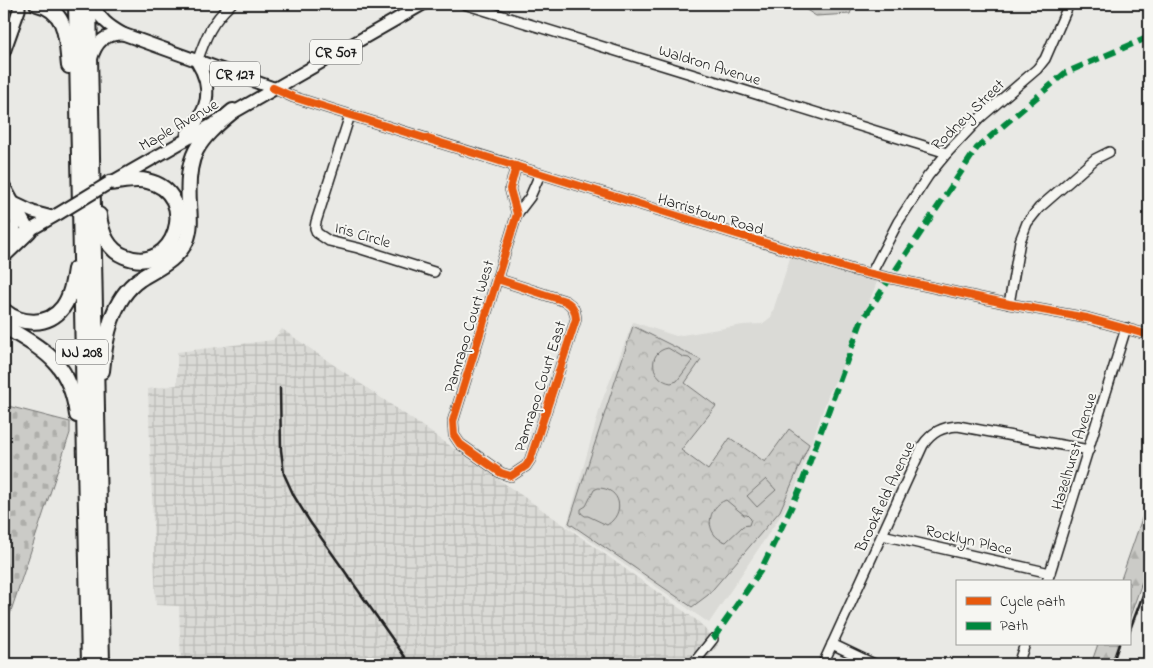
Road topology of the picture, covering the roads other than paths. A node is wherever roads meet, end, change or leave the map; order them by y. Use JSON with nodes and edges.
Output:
{"nodes":[{"id":1,"x":19,"y":4,"type":"edge"},
{"id":2,"x":37,"y":4,"type":"edge"},
{"id":3,"x":76,"y":4,"type":"edge"},
{"id":4,"x":89,"y":4,"type":"edge"},
{"id":5,"x":94,"y":4,"type":"edge"},
{"id":6,"x":231,"y":4,"type":"edge"},
{"id":7,"x":423,"y":4,"type":"edge"},
{"id":8,"x":464,"y":4,"type":"edge"},
{"id":9,"x":1068,"y":4,"type":"edge"},
{"id":10,"x":123,"y":34,"type":"junction"},
{"id":11,"x":4,"y":52,"type":"edge"},
{"id":12,"x":197,"y":62,"type":"junction"},
{"id":13,"x":90,"y":68,"type":"junction"},
{"id":14,"x":273,"y":88,"type":"junction"},
{"id":15,"x":77,"y":100,"type":"junction"},
{"id":16,"x":234,"y":111,"type":"junction"},
{"id":17,"x":350,"y":115,"type":"junction"},
{"id":18,"x":181,"y":141,"type":"junction"},
{"id":19,"x":947,"y":152,"type":"junction"},
{"id":20,"x":1109,"y":152,"type":"dead end"},
{"id":21,"x":92,"y":156,"type":"junction"},
{"id":22,"x":516,"y":166,"type":"junction"},
{"id":23,"x":540,"y":174,"type":"junction"},
{"id":24,"x":79,"y":181,"type":"junction"},
{"id":25,"x":109,"y":184,"type":"junction"},
{"id":26,"x":4,"y":186,"type":"edge"},
{"id":27,"x":14,"y":203,"type":"junction"},
{"id":28,"x":517,"y":214,"type":"junction"},
{"id":29,"x":55,"y":215,"type":"junction"},
{"id":30,"x":29,"y":230,"type":"junction"},
{"id":31,"x":8,"y":243,"type":"edge"},
{"id":32,"x":4,"y":256,"type":"edge"},
{"id":33,"x":434,"y":272,"type":"dead end"},
{"id":34,"x":871,"y":274,"type":"junction"},
{"id":35,"x":497,"y":279,"type":"junction"},
{"id":36,"x":1010,"y":304,"type":"junction"},
{"id":37,"x":4,"y":310,"type":"edge"},
{"id":38,"x":4,"y":326,"type":"edge"},
{"id":39,"x":1126,"y":328,"type":"junction"},
{"id":40,"x":1149,"y":335,"type":"edge"},
{"id":41,"x":1089,"y":450,"type":"junction"},
{"id":42,"x":98,"y":457,"type":"junction"},
{"id":43,"x":501,"y":473,"type":"joint"},
{"id":44,"x":86,"y":524,"type":"junction"},
{"id":45,"x":882,"y":535,"type":"junction"},
{"id":46,"x":1049,"y":577,"type":"edge"},
{"id":47,"x":713,"y":639,"type":"dead end"},
{"id":48,"x":832,"y":644,"type":"junction"},
{"id":49,"x":1025,"y":646,"type":"edge"},
{"id":50,"x":89,"y":664,"type":"edge"},
{"id":51,"x":102,"y":664,"type":"edge"},
{"id":52,"x":693,"y":664,"type":"edge"},
{"id":53,"x":823,"y":664,"type":"edge"},
{"id":54,"x":874,"y":664,"type":"edge"},
{"id":55,"x":1018,"y":664,"type":"edge"}],
"edges":[{"from":1,"to":11,"type":"main road"},
{"from":2,"to":15,"type":"highway"},
{"from":3,"to":15,"type":"highway","number":"NJ 208"},
{"from":4,"to":13,"type":"highway","number":"NJ 208"},
{"from":5,"to":10,"type":"main road","name":"Harristown Road"},
{"from":6,"to":12,"type":"street"},
{"from":7,"to":14,"type":"main road","name":"Maple Avenue","number":"CR 507"},
{"from":8,"to":19,"type":"street","name":"Waldron Avenue"},
{"from":9,"to":19,"type":"street","name":"Rodney Street"},
{"from":10,"to":12,"type":"main road","name":"Harristown Road","number":"CR 127"},
{"from":10,"to":13,"type":"main road"},
{"from":12,"to":14,"type":"main road","name":"Harristown Road","number":"CR 127"},
{"from":12,"to":18,"type":"main road"},
{"from":13,"to":21,"type":"highway","number":"NJ 208"},
{"from":14,"to":16,"type":"main road","name":"Maple Avenue","number":"CR 507"},
{"from":14,"to":17,"type":"street","name":"Harristown Road","number":"CR 127"},
{"from":15,"to":24,"type":"highway","number":"NJ 208"},
{"from":16,"to":18,"type":"main road","name":"Maple Avenue","number":"CR 507"},
{"from":16,"to":42,"type":"highway"},
{"from":17,"to":22,"type":"street","name":"Harristown Road","number":"CR 127"},
{"from":17,"to":33,"type":"street","name":"Iris Circle"},
{"from":18,"to":25,"type":"main road","name":"Maple Avenue","number":"CR 507"},
{"from":19,"to":34,"type":"street","name":"Rodney Street"},
{"from":20,"to":36,"type":"street"},
{"from":21,"to":25,"type":"highway"},
{"from":21,"to":42,"type":"highway","number":"NJ 208"},
{"from":22,"to":23,"type":"street","name":"Harristown Road","number":"CR 127"},
{"from":22,"to":28,"type":"street"},
{"from":23,"to":28,"type":"street"},
{"from":23,"to":34,"type":"street","name":"Harristown Road","number":"CR 127"},
{"from":24,"to":37,"type":"highway"},
{"from":24,"to":44,"type":"highway","number":"NJ 208"},
{"from":25,"to":29,"type":"main road","name":"Maple Avenue","number":"CR 507","bridge":true},
{"from":26,"to":27,"type":"main road"},
{"from":27,"to":29,"type":"main road"},
{"from":27,"to":30,"type":"main road"},
{"from":27,"to":31,"type":"main road"},
{"from":28,"to":35,"type":"street","name":"Pamrapo Court West"},
{"from":29,"to":30,"type":"main road","name":"Maple Avenue","number":"CR 507"},
{"from":30,"to":31,"type":"main road","name":"Maple Avenue","number":"CR 507"},
{"from":30,"to":32,"type":"highway"},
{"from":34,"to":36,"type":"street","name":"Harristown Road","number":"CR 127"},
{"from":35,"to":43,"type":"street","name":"Pamrapo Court West"},
{"from":35,"to":43,"type":"street","name":"Pamrapo Court East"},
{"from":36,"to":39,"type":"street","name":"Harristown Road","number":"CR 127"},
{"from":38,"to":44,"type":"highway"},
{"from":39,"to":40,"type":"street","name":"Harristown Road","number":"CR 127"},
{"from":39,"to":41,"type":"street","name":"Hazelhurst Avenue"},
{"from":41,"to":45,"type":"street","name":"Brookfield Avenue"},
{"from":41,"to":46,"type":"street","name":"Hazelhurst Avenue"},
{"from":42,"to":51,"type":"highway","number":"NJ 208"},
{"from":44,"to":50,"type":"highway","number":"NJ 208"},
{"from":45,"to":46,"type":"street","name":"Rocklyn Place"},
{"from":45,"to":48,"type":"street","name":"Brookfield Avenue"},
{"from":47,"to":52,"type":"street"},
{"from":48,"to":53,"type":"street","name":"Brookfield Avenue"},
{"from":48,"to":54,"type":"street"},
{"from":49,"to":55,"type":"street"}]}
